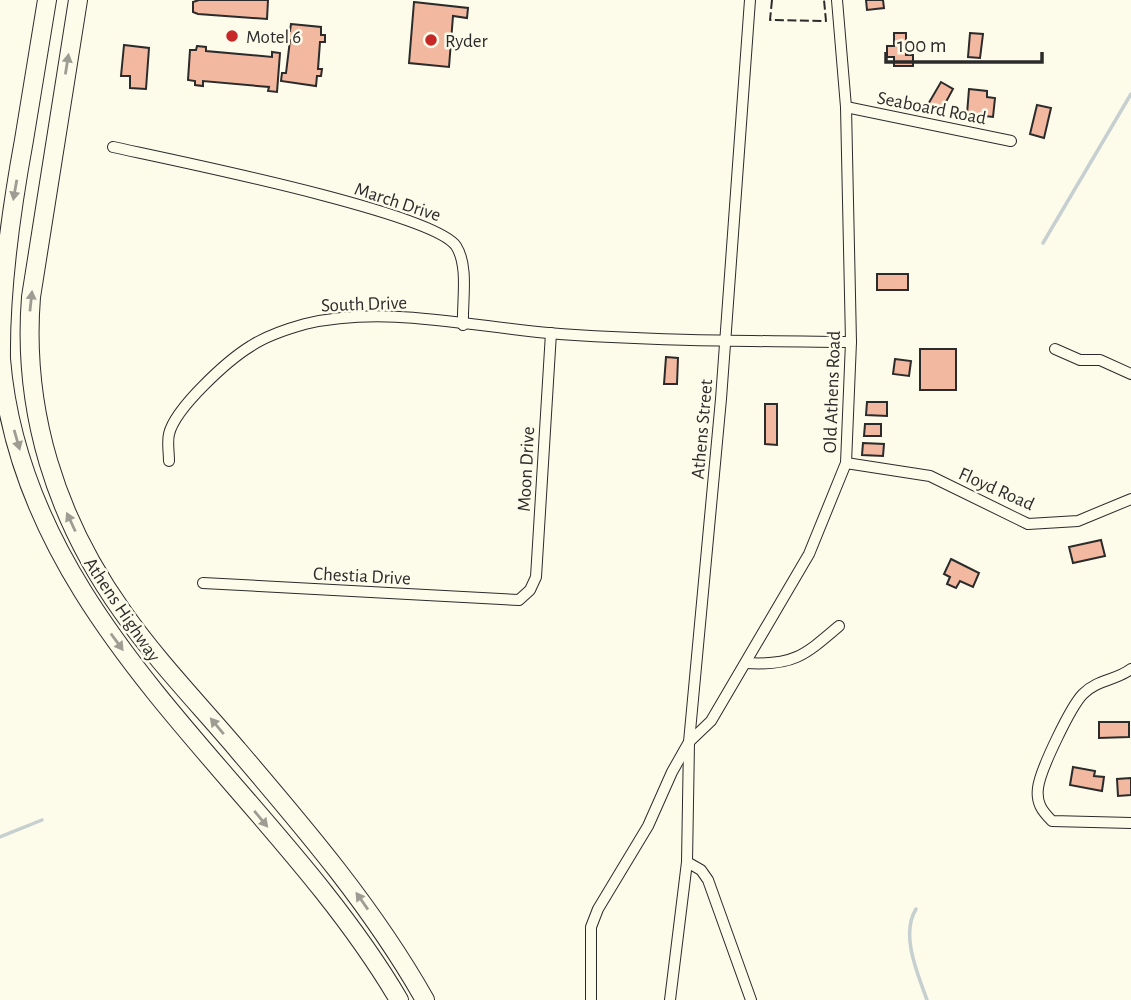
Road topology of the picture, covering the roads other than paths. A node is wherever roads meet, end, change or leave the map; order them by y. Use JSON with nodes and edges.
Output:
{"nodes":[{"id":1,"x":47,"y":0,"type":"edge"},
{"id":2,"x":78,"y":0,"type":"edge"},
{"id":3,"x":750,"y":0,"type":"edge"},
{"id":4,"x":837,"y":0,"type":"edge"},
{"id":5,"x":846,"y":107,"type":"junction"},
{"id":6,"x":1012,"y":141,"type":"dead end"},
{"id":7,"x":113,"y":147,"type":"dead end"},
{"id":8,"x":463,"y":325,"type":"junction"},
{"id":9,"x":551,"y":333,"type":"junction"},
{"id":10,"x":725,"y":341,"type":"junction"},
{"id":11,"x":851,"y":342,"type":"junction"},
{"id":12,"x":1055,"y":349,"type":"dead end"},
{"id":13,"x":1131,"y":374,"type":"edge"},
{"id":14,"x":169,"y":461,"type":"dead end"},
{"id":15,"x":846,"y":463,"type":"junction"},
{"id":16,"x":1131,"y":499,"type":"edge"},
{"id":17,"x":204,"y":583,"type":"dead end"},
{"id":18,"x":519,"y":600,"type":"joint"},
{"id":19,"x":839,"y":626,"type":"dead end"},
{"id":20,"x":746,"y":663,"type":"junction"},
{"id":21,"x":1131,"y":669,"type":"edge"},
{"id":22,"x":689,"y":742,"type":"junction"},
{"id":23,"x":1131,"y":823,"type":"edge"},
{"id":24,"x":687,"y":862,"type":"junction"},
{"id":25,"x":380,"y":927,"type":"junction"},
{"id":26,"x":399,"y":1000,"type":"edge"},
{"id":27,"x":425,"y":1000,"type":"edge"},
{"id":28,"x":437,"y":1000,"type":"edge"},
{"id":29,"x":591,"y":1000,"type":"edge"},
{"id":30,"x":670,"y":1000,"type":"edge"},
{"id":31,"x":751,"y":1000,"type":"edge"}],
"edges":[{"from":1,"to":26,"type":"highway","name":"Athens Highway","one_way":true},
{"from":25,"to":2,"type":"highway","name":"Athens Highway","one_way":true},
{"from":3,"to":10,"type":"street","name":"Athens Street"},
{"from":4,"to":5,"type":"street","name":"Old Athens Road"},
{"from":5,"to":6,"type":"street","name":"Seaboard Road"},
{"from":5,"to":11,"type":"street","name":"Old Athens Road"},
{"from":7,"to":8,"type":"street","name":"March Drive"},
{"from":8,"to":9,"type":"street"},
{"from":8,"to":14,"type":"street","name":"South Drive"},
{"from":9,"to":10,"type":"street"},
{"from":9,"to":18,"type":"street","name":"Moon Drive"},
{"from":10,"to":11,"type":"street"},
{"from":10,"to":22,"type":"street","name":"Athens Street"},
{"from":11,"to":15,"type":"street","name":"Old Athens Road"},
{"from":12,"to":13,"type":"street"},
{"from":15,"to":16,"type":"street","name":"Floyd Road"},
{"from":15,"to":20,"type":"street","name":"Old Athens Road"},
{"from":17,"to":18,"type":"street","name":"Chestia Drive"},
{"from":19,"to":20,"type":"street"},
{"from":20,"to":22,"type":"street","name":"Old Athens Road"},
{"from":21,"to":23,"type":"street"},
{"from":22,"to":24,"type":"street"},
{"from":22,"to":29,"type":"street","name":"Athens Street"},
{"from":24,"to":30,"type":"street"},
{"from":24,"to":31,"type":"street"},
{"from":25,"to":27,"type":"highway","name":"Athens Highway"},
{"from":25,"to":28,"type":"highway"}]}
